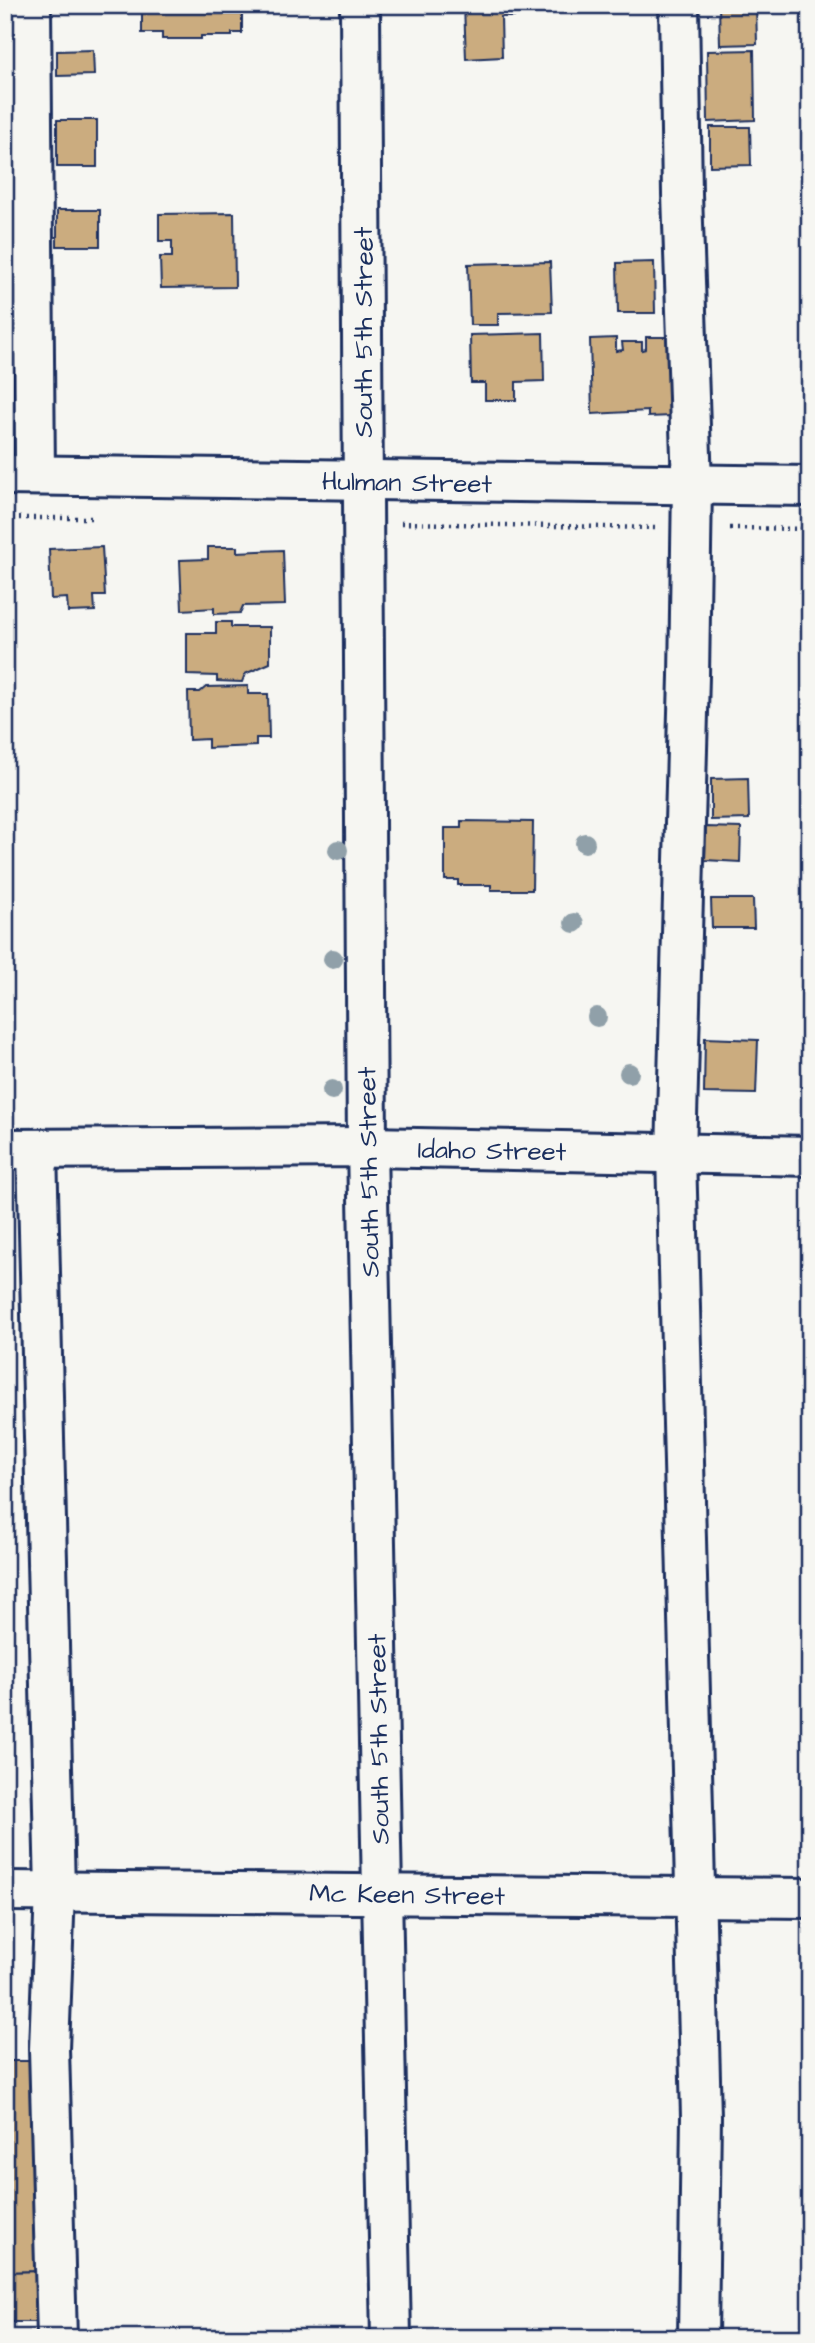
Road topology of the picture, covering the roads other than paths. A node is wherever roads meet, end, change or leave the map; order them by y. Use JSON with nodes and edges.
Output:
{"nodes":[{"id":1,"x":31,"y":5,"type":"edge"},
{"id":2,"x":360,"y":5,"type":"edge"},
{"id":3,"x":679,"y":5,"type":"edge"},
{"id":4,"x":20,"y":475,"type":"edge"},
{"id":5,"x":364,"y":481,"type":"junction"},
{"id":6,"x":692,"y":485,"type":"junction"},
{"id":7,"x":810,"y":486,"type":"edge"},
{"id":8,"x":367,"y":1147,"type":"junction"},
{"id":9,"x":21,"y":1149,"type":"edge"},
{"id":10,"x":676,"y":1154,"type":"junction"},
{"id":11,"x":810,"y":1156,"type":"edge"},
{"id":12,"x":5,"y":1891,"type":"edge"},
{"id":13,"x":55,"y":1891,"type":"junction"},
{"id":14,"x":380,"y":1894,"type":"junction"},
{"id":15,"x":694,"y":1897,"type":"junction"},
{"id":16,"x":810,"y":1898,"type":"edge"},
{"id":17,"x":57,"y":2338,"type":"edge"},
{"id":18,"x":391,"y":2338,"type":"edge"},
{"id":19,"x":698,"y":2338,"type":"edge"}],
"edges":[{"from":1,"to":4,"type":"street"},
{"from":2,"to":5,"type":"street","name":"South 5th Street"},
{"from":3,"to":6,"type":"street"},
{"from":4,"to":5,"type":"street","name":"Hulman Street"},
{"from":5,"to":6,"type":"street","name":"Hulman Street"},
{"from":5,"to":8,"type":"street","name":"South 5th Street"},
{"from":6,"to":7,"type":"street","name":"Hulman Street"},
{"from":6,"to":10,"type":"street"},
{"from":8,"to":9,"type":"street","name":"Idaho Street"},
{"from":8,"to":10,"type":"street","name":"Idaho Street"},
{"from":8,"to":14,"type":"street","name":"South 5th Street"},
{"from":9,"to":13,"type":"street"},
{"from":10,"to":11,"type":"street","name":"Idaho Street"},
{"from":10,"to":15,"type":"street"},
{"from":12,"to":13,"type":"street","name":"Mc Keen Street"},
{"from":13,"to":14,"type":"street","name":"Mc Keen Street"},
{"from":13,"to":17,"type":"street"},
{"from":14,"to":15,"type":"street","name":"Mc Keen Street"},
{"from":14,"to":18,"type":"street","name":"South 5th Street"},
{"from":15,"to":16,"type":"street","name":"Mc Keen Street"},
{"from":15,"to":19,"type":"street"}]}
